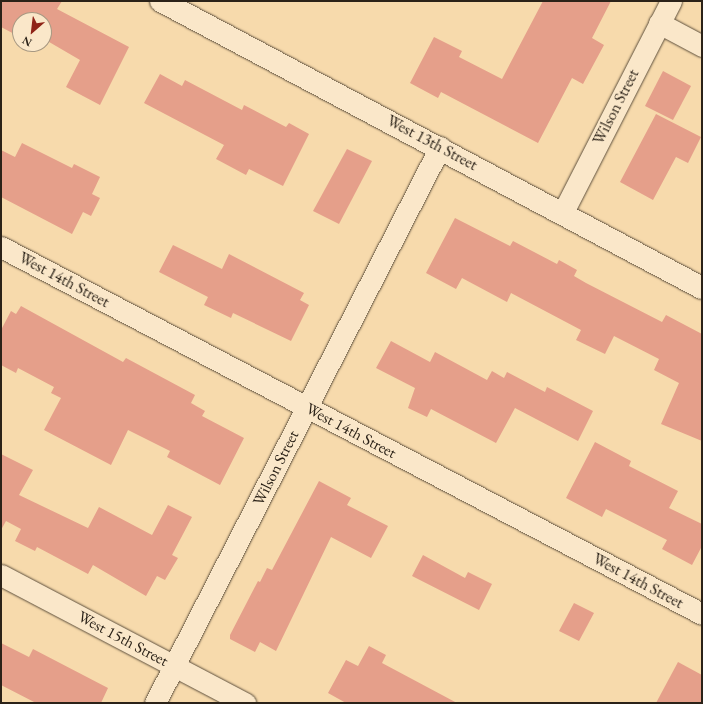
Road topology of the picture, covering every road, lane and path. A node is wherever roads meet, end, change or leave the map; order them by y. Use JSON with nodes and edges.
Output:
{"nodes":[{"id":1,"x":161,"y":1,"type":"edge"},
{"id":2,"x":671,"y":1,"type":"edge"},
{"id":3,"x":659,"y":23,"type":"junction"},
{"id":4,"x":702,"y":46,"type":"edge"},
{"id":5,"x":440,"y":147,"type":"junction"},
{"id":6,"x":562,"y":214,"type":"junction"},
{"id":7,"x":1,"y":247,"type":"edge"},
{"id":8,"x":702,"y":288,"type":"edge"},
{"id":9,"x":307,"y":408,"type":"junction"},
{"id":10,"x":1,"y":575,"type":"edge"},
{"id":11,"x":702,"y":614,"type":"edge"},
{"id":12,"x":174,"y":666,"type":"junction"},
{"id":13,"x":155,"y":703,"type":"edge"},
{"id":14,"x":245,"y":703,"type":"edge"}],
"edges":[{"from":1,"to":5,"type":"street","name":"West 13th Street"},
{"from":2,"to":3,"type":"street","name":"Wilson Street"},
{"from":3,"to":4,"type":"street"},
{"from":3,"to":6,"type":"street","name":"Wilson Street"},
{"from":5,"to":6,"type":"street","name":"West 13th Street"},
{"from":5,"to":9,"type":"street","name":"Wilson Street"},
{"from":6,"to":8,"type":"street","name":"West 13th Street"},
{"from":7,"to":9,"type":"street","name":"West 14th Street"},
{"from":9,"to":11,"type":"street","name":"West 14th Street"},
{"from":9,"to":12,"type":"street","name":"Wilson Street"},
{"from":10,"to":12,"type":"street","name":"West 15th Street"},
{"from":12,"to":13,"type":"street","name":"Wilson Street"},
{"from":12,"to":14,"type":"street","name":"West 15th Street"}]}
